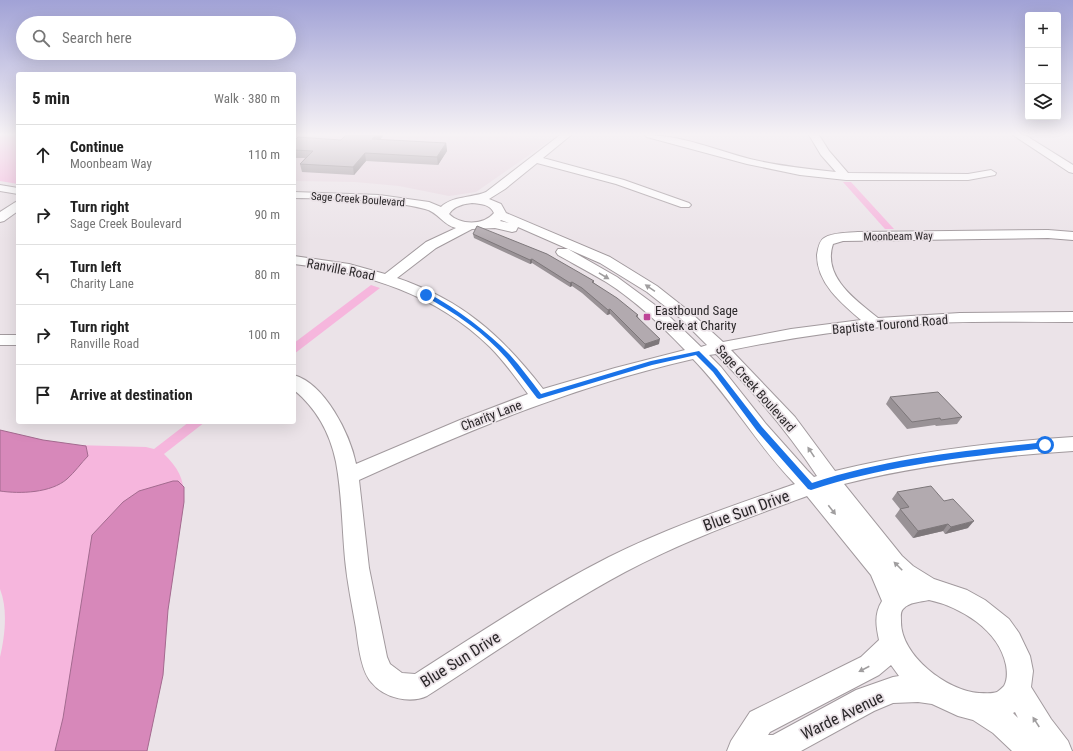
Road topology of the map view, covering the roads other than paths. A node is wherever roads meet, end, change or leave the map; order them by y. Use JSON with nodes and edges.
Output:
{"nodes":[{"id":1,"x":524,"y":170,"type":"edge"},
{"id":2,"x":533,"y":170,"type":"edge"},
{"id":3,"x":577,"y":170,"type":"edge"},
{"id":4,"x":790,"y":170,"type":"edge"},
{"id":5,"x":840,"y":170,"type":"edge"},
{"id":6,"x":991,"y":174,"type":"dead end"},
{"id":7,"x":846,"y":177,"type":"junction"},
{"id":8,"x":0,"y":188,"type":"edge"},
{"id":9,"x":296,"y":188,"type":"edge"},
{"id":10,"x":16,"y":191,"type":"edge"},
{"id":11,"x":296,"y":195,"type":"edge"},
{"id":12,"x":0,"y":199,"type":"edge"},
{"id":13,"x":16,"y":200,"type":"edge"},
{"id":14,"x":476,"y":200,"type":"junction"},
{"id":15,"x":455,"y":203,"type":"junction"},
{"id":16,"x":685,"y":205,"type":"dead end"},
{"id":17,"x":16,"y":206,"type":"edge"},
{"id":18,"x":497,"y":210,"type":"junction"},
{"id":19,"x":0,"y":218,"type":"edge"},
{"id":20,"x":446,"y":218,"type":"junction"},
{"id":21,"x":485,"y":224,"type":"junction"},
{"id":22,"x":469,"y":226,"type":"junction"},
{"id":23,"x":1073,"y":236,"type":"edge"},
{"id":24,"x":431,"y":245,"type":"junction"},
{"id":25,"x":296,"y":260,"type":"edge"},
{"id":26,"x":387,"y":279,"type":"junction"},
{"id":27,"x":1073,"y":317,"type":"edge"},
{"id":28,"x":875,"y":323,"type":"junction"},
{"id":29,"x":16,"y":330,"type":"edge"},
{"id":30,"x":8,"y":340,"type":"edge"},
{"id":31,"x":708,"y":350,"type":"junction"},
{"id":32,"x":296,"y":383,"type":"edge"},
{"id":33,"x":539,"y":397,"type":"junction"},
{"id":34,"x":1073,"y":444,"type":"edge"},
{"id":35,"x":348,"y":476,"type":"junction"},
{"id":36,"x":821,"y":483,"type":"junction"},
{"id":37,"x":929,"y":589,"type":"junction"},
{"id":38,"x":894,"y":602,"type":"junction"},
{"id":39,"x":893,"y":643,"type":"junction"},
{"id":40,"x":1018,"y":690,"type":"junction"},
{"id":41,"x":936,"y":691,"type":"junction"},
{"id":42,"x":978,"y":707,"type":"junction"},
{"id":43,"x":741,"y":751,"type":"edge"},
{"id":44,"x":750,"y":751,"type":"edge"},
{"id":45,"x":1032,"y":751,"type":"edge"},
{"id":46,"x":1058,"y":751,"type":"edge"}],
"edges":[{"from":1,"to":14,"type":"street"},
{"from":2,"to":18,"type":"street"},
{"from":3,"to":16,"type":"street"},
{"from":4,"to":7,"type":"street"},
{"from":5,"to":7,"type":"street"},
{"from":6,"to":7,"type":"street"},
{"from":8,"to":10,"type":"street"},
{"from":9,"to":15,"type":"street","name":"Sage Creek Boulevard"},
{"from":11,"to":20,"type":"street","name":"Sage Creek Boulevard"},
{"from":12,"to":13,"type":"street"},
{"from":14,"to":15,"type":"street","name":"Sage Creek Boulevard"},
{"from":14,"to":18,"type":"street","name":"Sage Creek Boulevard"},
{"from":15,"to":20,"type":"street","name":"Ranville Road"},
{"from":17,"to":19,"type":"street"},
{"from":18,"to":21,"type":"street"},
{"from":31,"to":18,"type":"street","name":"Sage Creek Boulevard","one_way":true},
{"from":20,"to":22,"type":"street","name":"Sage Creek Boulevard"},
{"from":20,"to":24,"type":"street","name":"Ranville Road"},
{"from":21,"to":22,"type":"street"},
{"from":21,"to":31,"type":"street","name":"Sage Creek Boulevard","one_way":true},
{"from":22,"to":24,"type":"street","name":"Ranville Road"},
{"from":23,"to":28,"type":"street","name":"Moonbeam Way"},
{"from":24,"to":26,"type":"street","name":"Ranville Road"},
{"from":25,"to":26,"type":"street","name":"Ranville Road"},
{"from":26,"to":33,"type":"street","name":"Ranville Road"},
{"from":27,"to":28,"type":"street","name":"Baptiste Tourond Road"},
{"from":28,"to":31,"type":"street","name":"Baptiste Tourond Road"},
{"from":29,"to":30,"type":"street"},
{"from":31,"to":33,"type":"street","name":"Charity Lane"},
{"from":31,"to":36,"type":"street","name":"Sage Creek Boulevard"},
{"from":36,"to":31,"type":"street","name":"Sage Creek Boulevard","one_way":true},
{"from":32,"to":35,"type":"street","name":"Blue Sun Drive"},
{"from":33,"to":35,"type":"street","name":"Charity Lane"},
{"from":34,"to":36,"type":"street"},
{"from":35,"to":36,"type":"street","name":"Blue Sun Drive"},
{"from":37,"to":36,"type":"street","name":"Sage Creek Boulevard","one_way":true},
{"from":36,"to":38,"type":"street","name":"Sage Creek Boulevard","one_way":true},
{"from":37,"to":38,"type":"street"},
{"from":37,"to":40,"type":"street"},
{"from":38,"to":39,"type":"street"},
{"from":39,"to":41,"type":"street"},
{"from":39,"to":43,"type":"street","one_way":true},
{"from":40,"to":42,"type":"street"},
{"from":46,"to":40,"type":"street","one_way":true},
{"from":41,"to":42,"type":"street"},
{"from":41,"to":44,"type":"street","name":"Warde Avenue"},
{"from":42,"to":45,"type":"street"}]}
